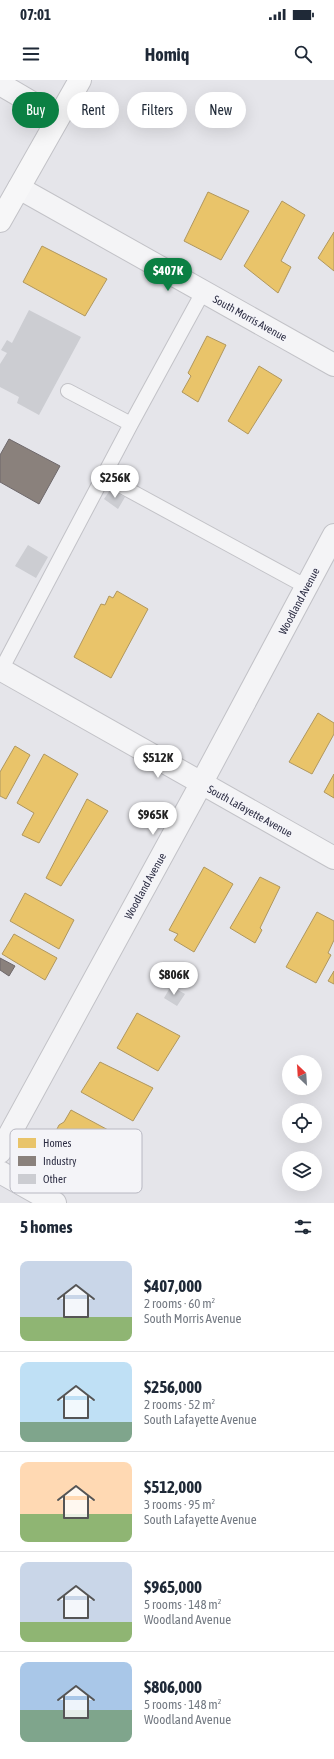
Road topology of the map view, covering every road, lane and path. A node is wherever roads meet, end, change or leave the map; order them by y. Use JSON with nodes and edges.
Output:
{"nodes":[{"id":1,"x":80,"y":80,"type":"edge"},
{"id":2,"x":0,"y":84,"type":"edge"},
{"id":3,"x":14,"y":92,"type":"edge"},
{"id":4,"x":59,"y":116,"type":"edge"},
{"id":5,"x":52,"y":128,"type":"edge"},
{"id":6,"x":19,"y":188,"type":"junction"},
{"id":7,"x":0,"y":221,"type":"edge"},
{"id":8,"x":203,"y":292,"type":"junction"},
{"id":9,"x":334,"y":365,"type":"edge"},
{"id":10,"x":68,"y":391,"type":"dead end"},
{"id":11,"x":131,"y":424,"type":"junction"},
{"id":12,"x":103,"y":476,"type":"junction"},
{"id":13,"x":334,"y":535,"type":"edge"},
{"id":14,"x":307,"y":586,"type":"junction"},
{"id":15,"x":0,"y":670,"type":"edge"},
{"id":16,"x":201,"y":784,"type":"junction"},
{"id":17,"x":334,"y":858,"type":"edge"},
{"id":18,"x":13,"y":1129,"type":"edge"},
{"id":19,"x":10,"y":1134,"type":"edge"},
{"id":20,"x":0,"y":1152,"type":"edge"},
{"id":21,"x":0,"y":1172,"type":"edge"},
{"id":22,"x":10,"y":1178,"type":"edge"},
{"id":23,"x":37,"y":1193,"type":"edge"},
{"id":24,"x":55,"y":1203,"type":"edge"}],
"edges":[{"from":1,"to":4,"type":"main road"},
{"from":2,"to":3,"type":"street"},
{"from":5,"to":6,"type":"main road"},
{"from":6,"to":7,"type":"main road"},
{"from":6,"to":8,"type":"street","name":"South Morris Avenue"},
{"from":8,"to":9,"type":"street","name":"South Morris Avenue"},
{"from":8,"to":11,"type":"lane"},
{"from":10,"to":11,"type":"lane"},
{"from":11,"to":12,"type":"lane"},
{"from":12,"to":14,"type":"lane"},
{"from":12,"to":15,"type":"lane"},
{"from":13,"to":14,"type":"street","name":"Woodland Avenue"},
{"from":14,"to":16,"type":"street","name":"Woodland Avenue"},
{"from":15,"to":16,"type":"street","name":"South Lafayette Avenue"},
{"from":16,"to":17,"type":"street","name":"South Lafayette Avenue"},
{"from":16,"to":18,"type":"street","name":"Woodland Avenue"},
{"from":19,"to":20,"type":"street","name":"Woodland Avenue"},
{"from":21,"to":22,"type":"street"},
{"from":23,"to":24,"type":"street"}]}
